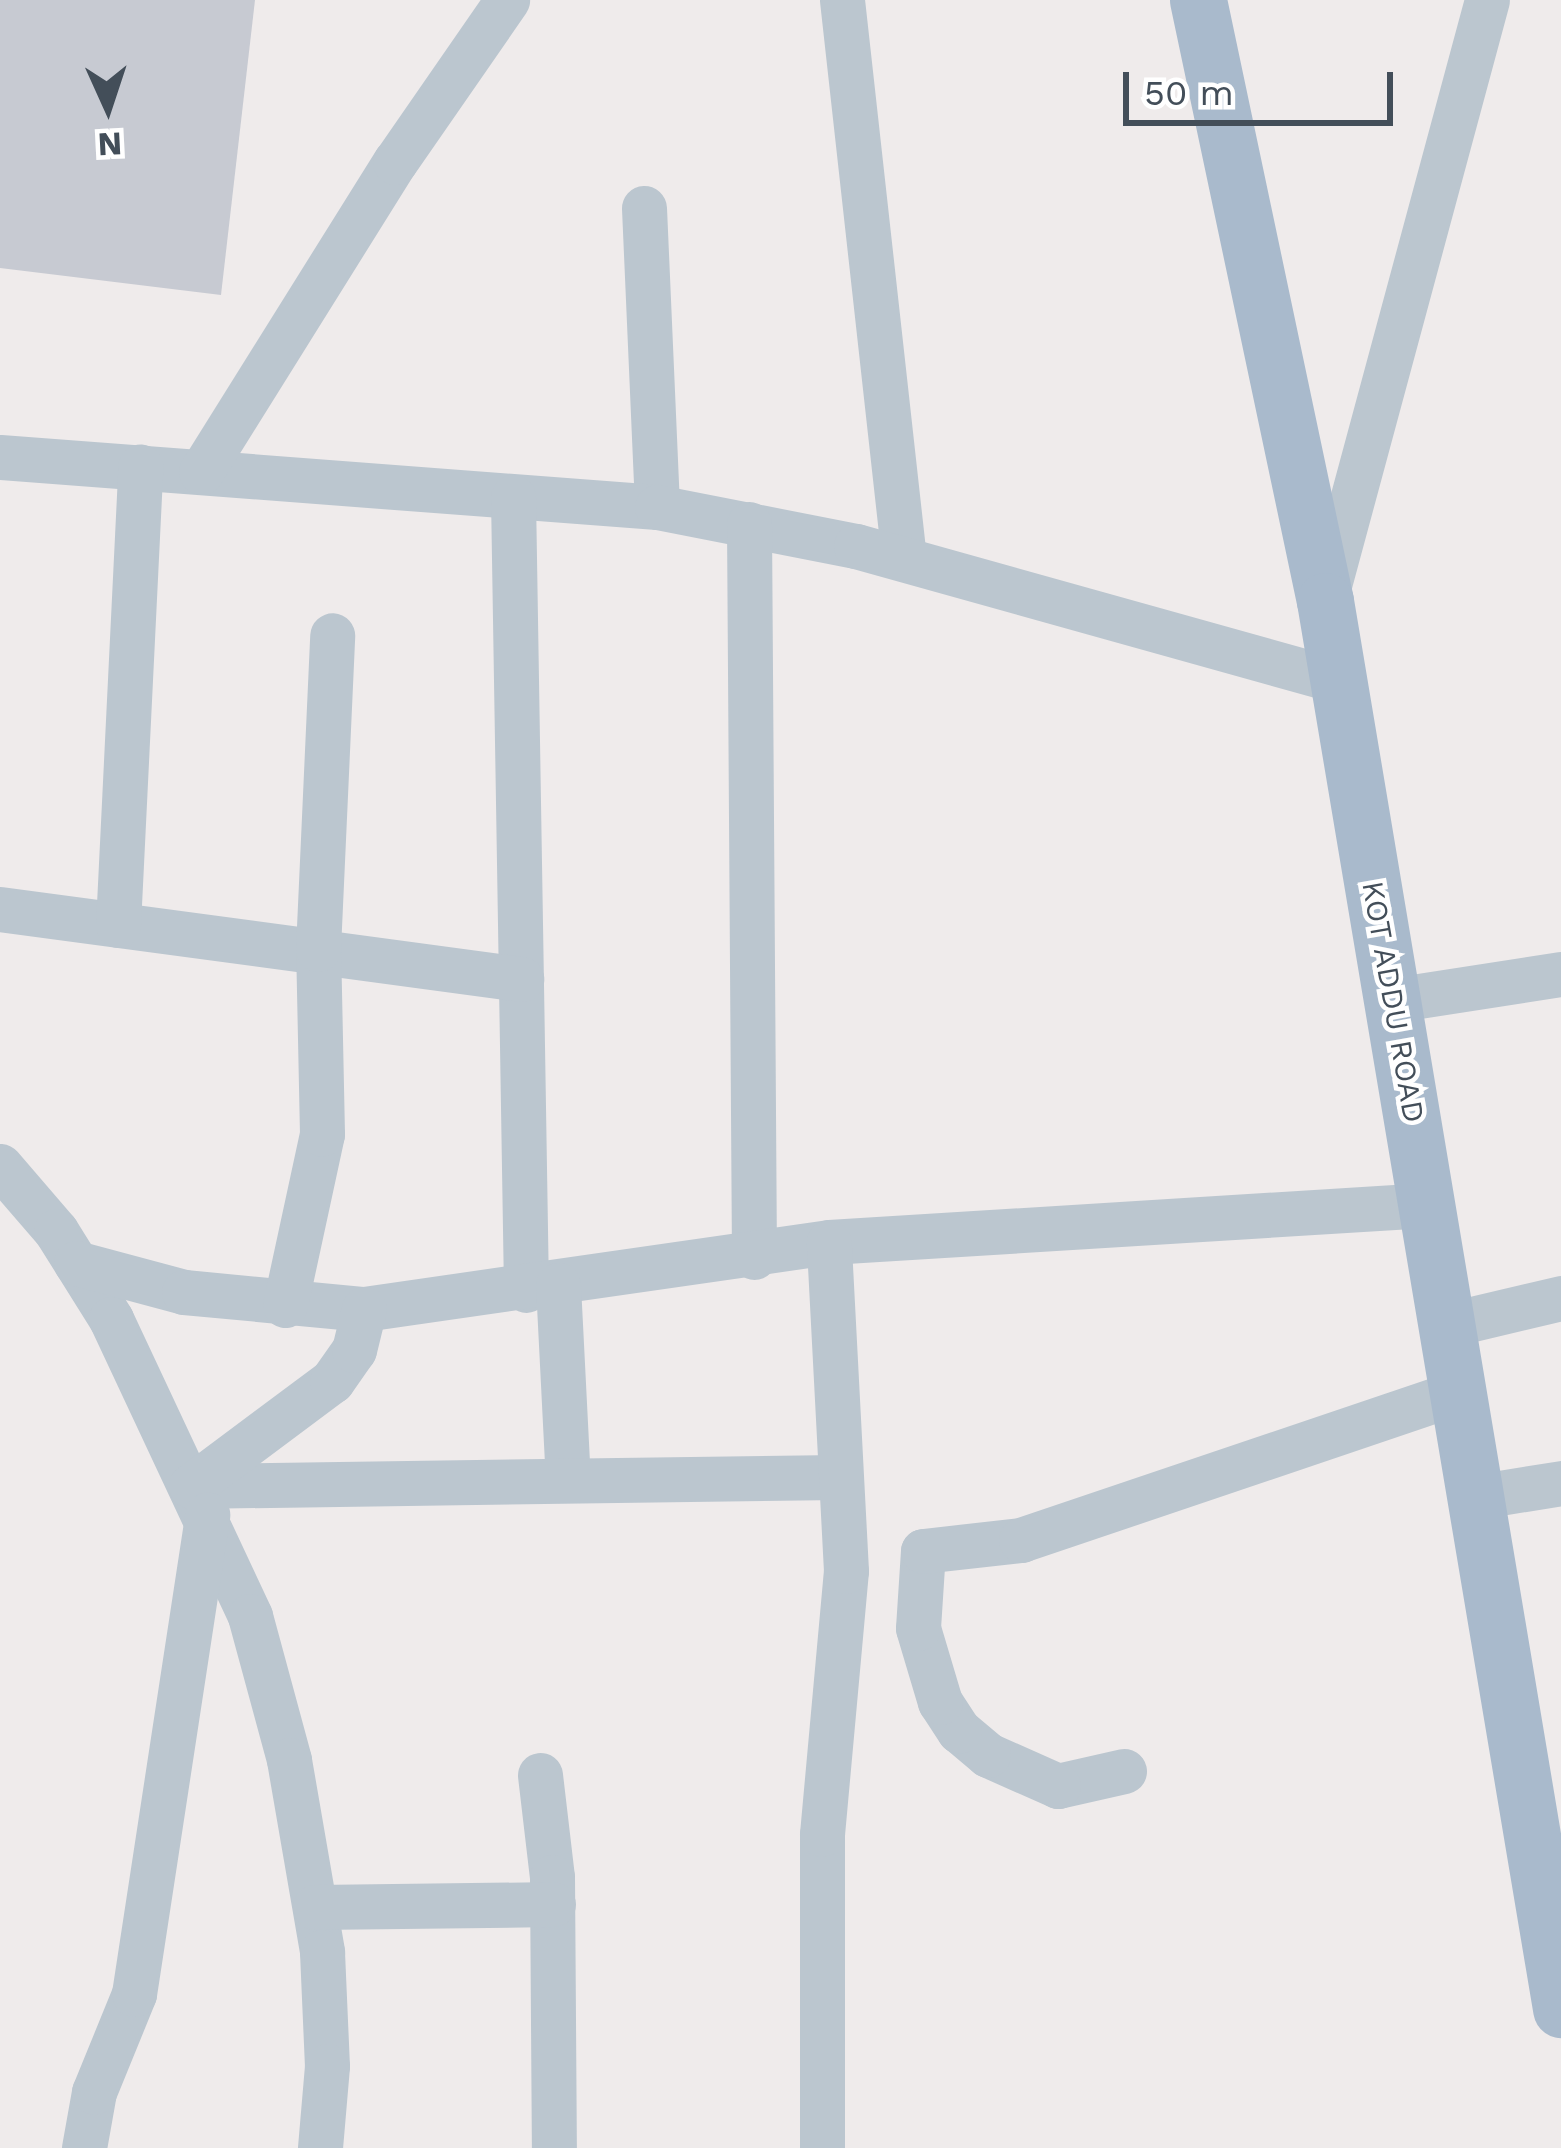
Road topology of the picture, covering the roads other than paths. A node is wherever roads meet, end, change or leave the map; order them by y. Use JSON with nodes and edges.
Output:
{"nodes":[{"id":1,"x":507,"y":0,"type":"edge"},
{"id":2,"x":842,"y":0,"type":"edge"},
{"id":3,"x":1198,"y":0,"type":"edge"},
{"id":4,"x":1487,"y":0,"type":"edge"},
{"id":5,"x":644,"y":208,"type":"dead end"},
{"id":6,"x":0,"y":457,"type":"edge"},
{"id":7,"x":140,"y":467,"type":"junction"},
{"id":8,"x":201,"y":472,"type":"junction"},
{"id":9,"x":513,"y":497,"type":"junction"},
{"id":10,"x":657,"y":507,"type":"junction"},
{"id":11,"x":749,"y":524,"type":"junction"},
{"id":12,"x":904,"y":559,"type":"junction"},
{"id":13,"x":1325,"y":601,"type":"junction"},
{"id":14,"x":332,"y":635,"type":"dead end"},
{"id":15,"x":1339,"y":681,"type":"junction"},
{"id":16,"x":0,"y":909,"type":"edge"},
{"id":17,"x":118,"y":925,"type":"junction"},
{"id":18,"x":318,"y":949,"type":"junction"},
{"id":19,"x":1561,"y":974,"type":"edge"},
{"id":20,"x":521,"y":979,"type":"junction"},
{"id":21,"x":1393,"y":1000,"type":"junction"},
{"id":22,"x":0,"y":1166,"type":"edge"},
{"id":23,"x":1427,"y":1205,"type":"junction"},
{"id":24,"x":829,"y":1242,"type":"junction"},
{"id":25,"x":754,"y":1257,"type":"junction"},
{"id":26,"x":76,"y":1263,"type":"junction"},
{"id":27,"x":542,"y":1287,"type":"junction"},
{"id":28,"x":1561,"y":1298,"type":"edge"},
{"id":29,"x":284,"y":1305,"type":"junction"},
{"id":30,"x":364,"y":1310,"type":"junction"},
{"id":31,"x":1448,"y":1325,"type":"junction"},
{"id":32,"x":1458,"y":1392,"type":"junction"},
{"id":33,"x":839,"y":1477,"type":"junction"},
{"id":34,"x":568,"y":1480,"type":"junction"},
{"id":35,"x":1561,"y":1483,"type":"edge"},
{"id":36,"x":1475,"y":1497,"type":"junction"},
{"id":37,"x":199,"y":1499,"type":"junction"},
{"id":38,"x":1124,"y":1772,"type":"dead end"},
{"id":39,"x":540,"y":1775,"type":"dead end"},
{"id":40,"x":554,"y":1904,"type":"junction"},
{"id":41,"x":315,"y":1907,"type":"junction"},
{"id":42,"x":1561,"y":2009,"type":"edge"},
{"id":43,"x":84,"y":2148,"type":"edge"},
{"id":44,"x":320,"y":2148,"type":"edge"},
{"id":45,"x":554,"y":2148,"type":"edge"},
{"id":46,"x":822,"y":2148,"type":"edge"}],
"edges":[{"from":1,"to":8,"type":"street"},
{"from":2,"to":12,"type":"street"},
{"from":3,"to":13,"type":"main road","name":"KOT ADDU ROAD"},
{"from":4,"to":13,"type":"street"},
{"from":5,"to":10,"type":"street"},
{"from":6,"to":7,"type":"street"},
{"from":7,"to":8,"type":"street"},
{"from":7,"to":17,"type":"street"},
{"from":8,"to":9,"type":"street"},
{"from":9,"to":10,"type":"street"},
{"from":9,"to":20,"type":"street"},
{"from":10,"to":11,"type":"street"},
{"from":11,"to":12,"type":"street"},
{"from":11,"to":25,"type":"street"},
{"from":12,"to":15,"type":"street"},
{"from":13,"to":15,"type":"main road","name":"KOT ADDU ROAD"},
{"from":14,"to":18,"type":"street"},
{"from":15,"to":21,"type":"main road","name":"KOT ADDU ROAD"},
{"from":16,"to":17,"type":"street"},
{"from":17,"to":18,"type":"street"},
{"from":18,"to":20,"type":"street"},
{"from":18,"to":29,"type":"street"},
{"from":19,"to":21,"type":"street"},
{"from":20,"to":27,"type":"street"},
{"from":21,"to":23,"type":"main road","name":"KOT ADDU ROAD"},
{"from":22,"to":26,"type":"street"},
{"from":23,"to":24,"type":"street"},
{"from":23,"to":31,"type":"main road","name":"KOT ADDU ROAD"},
{"from":24,"to":25,"type":"street"},
{"from":24,"to":33,"type":"street"},
{"from":25,"to":27,"type":"street"},
{"from":26,"to":29,"type":"street"},
{"from":26,"to":37,"type":"street"},
{"from":27,"to":30,"type":"street"},
{"from":27,"to":34,"type":"street"},
{"from":28,"to":31,"type":"street"},
{"from":29,"to":30,"type":"street"},
{"from":30,"to":37,"type":"street"},
{"from":31,"to":32,"type":"main road","name":"KOT ADDU ROAD"},
{"from":32,"to":36,"type":"main road","name":"KOT ADDU ROAD"},
{"from":32,"to":38,"type":"street"},
{"from":33,"to":34,"type":"street"},
{"from":33,"to":46,"type":"street"},
{"from":34,"to":37,"type":"street"},
{"from":35,"to":36,"type":"street"},
{"from":36,"to":42,"type":"main road","name":"KOT ADDU ROAD"},
{"from":37,"to":41,"type":"street"},
{"from":37,"to":43,"type":"street"},
{"from":39,"to":40,"type":"street"},
{"from":40,"to":41,"type":"street"},
{"from":40,"to":45,"type":"street"},
{"from":41,"to":44,"type":"street"}]}
